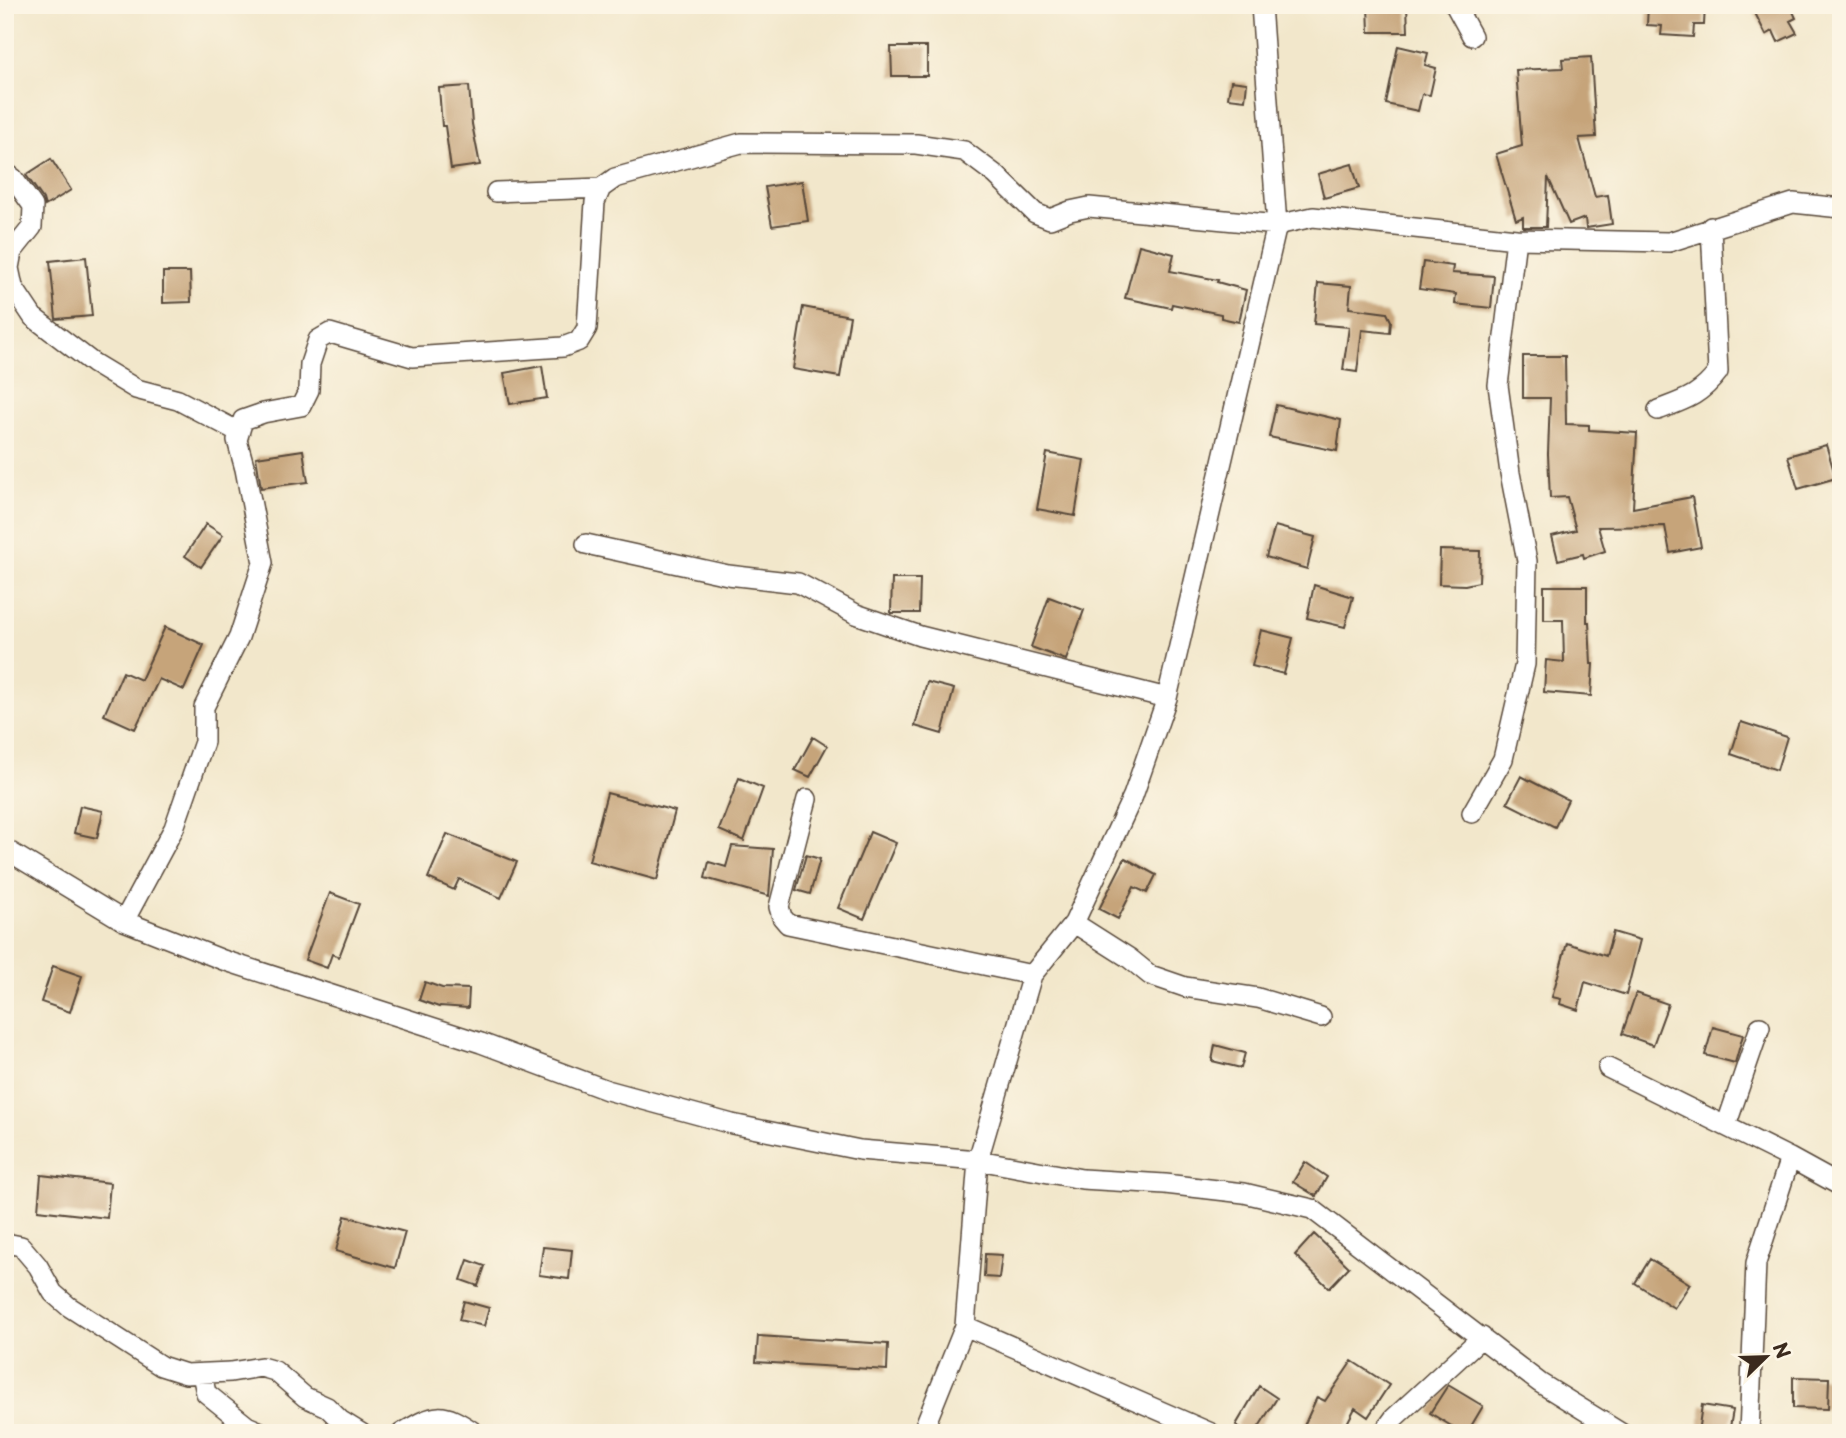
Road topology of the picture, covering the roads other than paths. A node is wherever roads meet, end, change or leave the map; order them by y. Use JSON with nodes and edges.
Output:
{"nodes":[{"id":1,"x":1455,"y":5,"type":"edge"},
{"id":2,"x":1265,"y":8,"type":"edge"},
{"id":3,"x":1472,"y":36,"type":"dead end"},
{"id":4,"x":5,"y":172,"type":"edge"},
{"id":5,"x":601,"y":188,"type":"junction"},
{"id":6,"x":496,"y":191,"type":"dead end"},
{"id":7,"x":1841,"y":208,"type":"edge"},
{"id":8,"x":1277,"y":225,"type":"junction"},
{"id":9,"x":1711,"y":227,"type":"junction"},
{"id":10,"x":1516,"y":239,"type":"junction"},
{"id":11,"x":1658,"y":410,"type":"dead end"},
{"id":12,"x":239,"y":432,"type":"junction"},
{"id":13,"x":586,"y":544,"type":"dead end"},
{"id":14,"x":1167,"y":698,"type":"junction"},
{"id":15,"x":807,"y":799,"type":"dead end"},
{"id":16,"x":1472,"y":813,"type":"dead end"},
{"id":17,"x":5,"y":849,"type":"edge"},
{"id":18,"x":124,"y":921,"type":"junction"},
{"id":19,"x":1074,"y":923,"type":"junction"},
{"id":20,"x":1032,"y":975,"type":"junction"},
{"id":21,"x":1321,"y":1017,"type":"dead end"},
{"id":22,"x":1759,"y":1027,"type":"dead end"},
{"id":23,"x":1608,"y":1068,"type":"dead end"},
{"id":24,"x":1726,"y":1126,"type":"junction"},
{"id":25,"x":1790,"y":1158,"type":"junction"},
{"id":26,"x":978,"y":1160,"type":"junction"},
{"id":27,"x":1841,"y":1186,"type":"edge"},
{"id":28,"x":5,"y":1247,"type":"edge"},
{"id":29,"x":965,"y":1326,"type":"junction"},
{"id":30,"x":1482,"y":1338,"type":"junction"},
{"id":31,"x":202,"y":1374,"type":"junction"},
{"id":32,"x":263,"y":1433,"type":"edge"},
{"id":33,"x":361,"y":1433,"type":"edge"},
{"id":34,"x":402,"y":1433,"type":"edge"},
{"id":35,"x":475,"y":1433,"type":"edge"},
{"id":36,"x":922,"y":1433,"type":"edge"},
{"id":37,"x":1210,"y":1433,"type":"edge"},
{"id":38,"x":1383,"y":1433,"type":"edge"},
{"id":39,"x":1621,"y":1433,"type":"edge"},
{"id":40,"x":1749,"y":1433,"type":"edge"}],
"edges":[{"from":1,"to":3,"type":"street"},
{"from":2,"to":8,"type":"street"},
{"from":4,"to":12,"type":"street"},
{"from":5,"to":6,"type":"street"},
{"from":5,"to":8,"type":"street"},
{"from":5,"to":12,"type":"street"},
{"from":7,"to":9,"type":"street"},
{"from":8,"to":10,"type":"street"},
{"from":8,"to":14,"type":"street"},
{"from":9,"to":10,"type":"street"},
{"from":9,"to":11,"type":"street"},
{"from":10,"to":16,"type":"street"},
{"from":12,"to":18,"type":"street"},
{"from":13,"to":14,"type":"street"},
{"from":14,"to":19,"type":"street"},
{"from":15,"to":20,"type":"street"},
{"from":17,"to":18,"type":"street"},
{"from":18,"to":26,"type":"street"},
{"from":19,"to":20,"type":"street"},
{"from":19,"to":21,"type":"street"},
{"from":20,"to":26,"type":"street"},
{"from":22,"to":24,"type":"street"},
{"from":23,"to":24,"type":"street"},
{"from":24,"to":25,"type":"street"},
{"from":25,"to":27,"type":"street"},
{"from":25,"to":40,"type":"street"},
{"from":26,"to":29,"type":"street"},
{"from":26,"to":30,"type":"street"},
{"from":28,"to":31,"type":"street"},
{"from":29,"to":36,"type":"street"},
{"from":29,"to":37,"type":"street"},
{"from":30,"to":38,"type":"street"},
{"from":30,"to":39,"type":"street"},
{"from":31,"to":32,"type":"street"},
{"from":31,"to":33,"type":"street"},
{"from":34,"to":35,"type":"street"}]}
